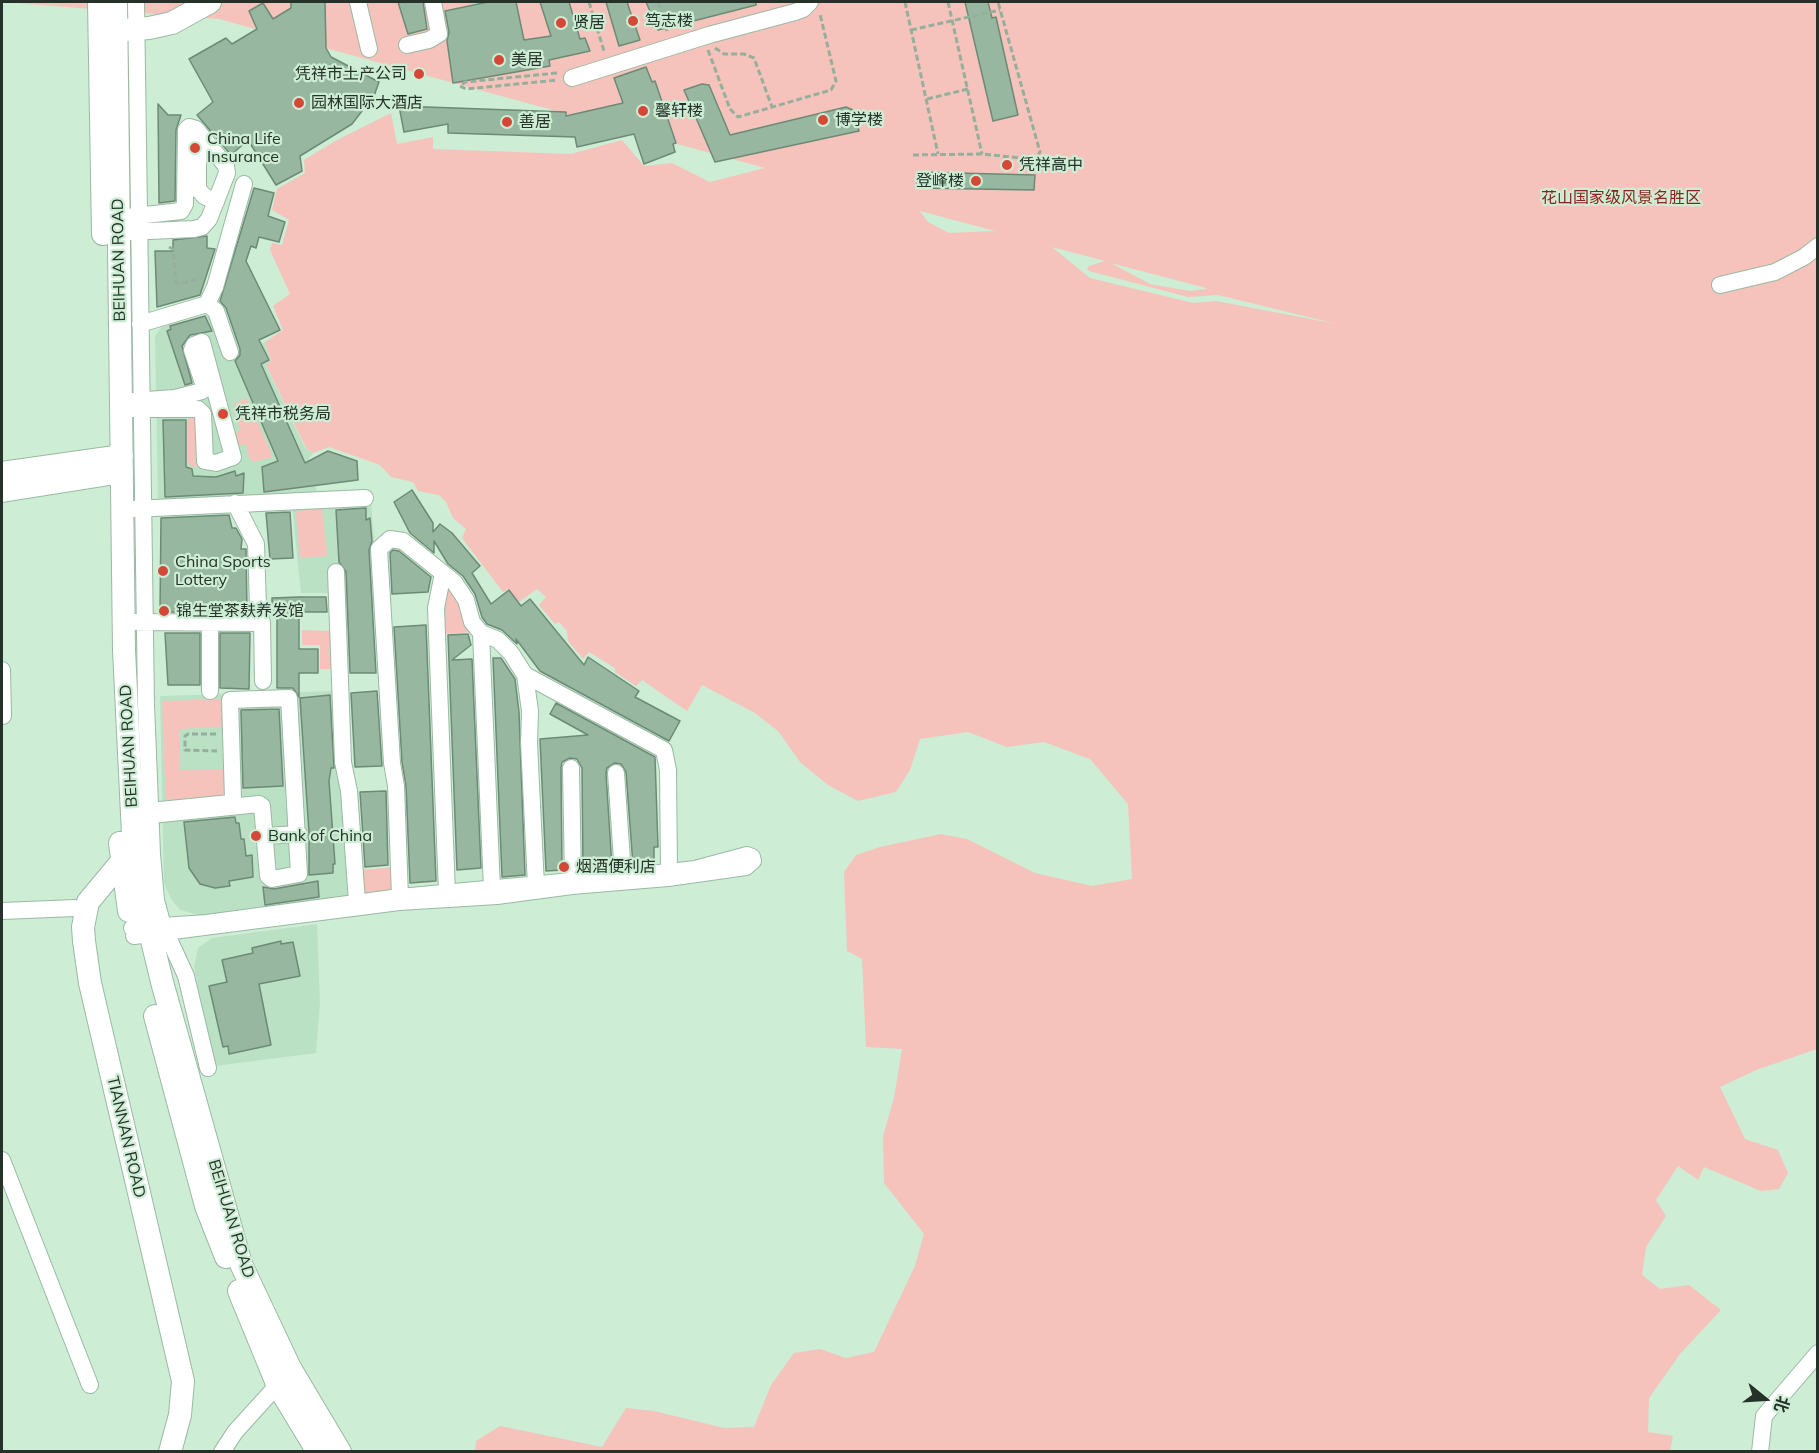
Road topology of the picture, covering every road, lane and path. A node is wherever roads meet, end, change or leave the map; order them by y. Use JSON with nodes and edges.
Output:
{"nodes":[{"id":1,"x":191,"y":2,"type":"edge"},
{"id":2,"x":210,"y":2,"type":"edge"},
{"id":3,"x":358,"y":2,"type":"edge"},
{"id":4,"x":433,"y":2,"type":"edge"},
{"id":5,"x":589,"y":2,"type":"edge"},
{"id":6,"x":658,"y":2,"type":"edge"},
{"id":7,"x":799,"y":2,"type":"edge"},
{"id":8,"x":905,"y":2,"type":"edge"},
{"id":9,"x":948,"y":2,"type":"edge"},
{"id":10,"x":998,"y":2,"type":"edge"},
{"id":11,"x":814,"y":7,"type":"edge"},
{"id":12,"x":1000,"y":10,"type":"junction"},
{"id":13,"x":117,"y":16,"type":"edge"},
{"id":14,"x":953,"y":21,"type":"junction"},
{"id":15,"x":911,"y":30,"type":"junction"},
{"id":16,"x":706,"y":36,"type":"junction"},
{"id":17,"x":669,"y":42,"type":"junction"},
{"id":18,"x":407,"y":45,"type":"dead end"},
{"id":19,"x":369,"y":49,"type":"dead end"},
{"id":20,"x":607,"y":60,"type":"junction"},
{"id":21,"x":571,"y":74,"type":"junction"},
{"id":22,"x":968,"y":89,"type":"junction"},
{"id":23,"x":927,"y":99,"type":"junction"},
{"id":24,"x":772,"y":106,"type":"junction"},
{"id":25,"x":198,"y":131,"type":"junction"},
{"id":26,"x":938,"y":154,"type":"junction"},
{"id":27,"x":982,"y":154,"type":"junction"},
{"id":28,"x":913,"y":155,"type":"dead end"},
{"id":29,"x":244,"y":184,"type":"dead end"},
{"id":30,"x":216,"y":202,"type":"junction"},
{"id":31,"x":129,"y":224,"type":"junction"},
{"id":32,"x":161,"y":230,"type":"junction"},
{"id":33,"x":1818,"y":246,"type":"edge"},
{"id":34,"x":208,"y":276,"type":"dead end"},
{"id":35,"x":1720,"y":285,"type":"dead end"},
{"id":36,"x":207,"y":304,"type":"junction"},
{"id":37,"x":140,"y":324,"type":"junction"},
{"id":38,"x":230,"y":352,"type":"dead end"},
{"id":39,"x":131,"y":405,"type":"junction"},
{"id":40,"x":115,"y":465,"type":"junction"},
{"id":41,"x":6,"y":467,"type":"edge"},
{"id":42,"x":2,"y":491,"type":"edge"},
{"id":43,"x":365,"y":498,"type":"dead end"},
{"id":44,"x":235,"y":503,"type":"junction"},
{"id":45,"x":132,"y":509,"type":"junction"},
{"id":46,"x":336,"y":572,"type":"dead end"},
{"id":47,"x":443,"y":573,"type":"junction"},
{"id":48,"x":144,"y":576,"type":"junction"},
{"id":49,"x":123,"y":590,"type":"junction"},
{"id":50,"x":134,"y":622,"type":"junction"},
{"id":51,"x":210,"y":622,"type":"junction"},
{"id":52,"x":262,"y":623,"type":"junction"},
{"id":53,"x":481,"y":633,"type":"junction"},
{"id":54,"x":2,"y":670,"type":"edge"},
{"id":55,"x":525,"y":675,"type":"junction"},
{"id":56,"x":262,"y":681,"type":"dead end"},
{"id":57,"x":210,"y":691,"type":"dead end"},
{"id":58,"x":137,"y":711,"type":"junction"},
{"id":59,"x":3,"y":716,"type":"edge"},
{"id":60,"x":230,"y":733,"type":"junction"},
{"id":61,"x":231,"y":751,"type":"junction"},
{"id":62,"x":571,"y":768,"type":"dead end"},
{"id":63,"x":616,"y":773,"type":"dead end"},
{"id":64,"x":150,"y":813,"type":"junction"},
{"id":65,"x":299,"y":834,"type":"junction"},
{"id":66,"x":126,"y":835,"type":"junction"},
{"id":67,"x":265,"y":836,"type":"junction"},
{"id":68,"x":122,"y":862,"type":"junction"},
{"id":69,"x":669,"y":872,"type":"junction"},
{"id":70,"x":623,"y":875,"type":"junction"},
{"id":71,"x":573,"y":880,"type":"junction"},
{"id":72,"x":536,"y":886,"type":"junction"},
{"id":73,"x":492,"y":889,"type":"junction"},
{"id":74,"x":447,"y":893,"type":"junction"},
{"id":75,"x":400,"y":897,"type":"junction"},
{"id":76,"x":357,"y":902,"type":"junction"},
{"id":77,"x":75,"y":908,"type":"junction"},
{"id":78,"x":2,"y":911,"type":"edge"},
{"id":79,"x":148,"y":931,"type":"junction"},
{"id":80,"x":208,"y":1068,"type":"dead end"},
{"id":81,"x":2,"y":1160,"type":"edge"},
{"id":82,"x":1818,"y":1353,"type":"edge"},
{"id":83,"x":284,"y":1377,"type":"junction"},
{"id":84,"x":90,"y":1385,"type":"dead end"},
{"id":85,"x":159,"y":1452,"type":"edge"},
{"id":86,"x":170,"y":1452,"type":"edge"},
{"id":87,"x":222,"y":1452,"type":"edge"},
{"id":88,"x":318,"y":1452,"type":"edge"},
{"id":89,"x":340,"y":1452,"type":"edge"},
{"id":90,"x":1760,"y":1452,"type":"edge"}],
"edges":[{"from":1,"to":13,"type":"main road"},
{"from":2,"to":13,"type":"main road"},
{"from":3,"to":19,"type":"street"},
{"from":4,"to":18,"type":"street"},
{"from":5,"to":20,"type":"path"},
{"from":6,"to":17,"type":"path"},
{"from":7,"to":17,"type":"street"},
{"from":8,"to":15,"type":"path"},
{"from":9,"to":14,"type":"path"},
{"from":10,"to":12,"type":"path"},
{"from":11,"to":16,"type":"street"},
{"from":11,"to":24,"type":"path"},
{"from":12,"to":14,"type":"path"},
{"from":12,"to":27,"type":"path"},
{"from":13,"to":31,"type":"main road","name":"BEIHUAN ROAD"},
{"from":13,"to":40,"type":"main road","name":"BEIHUAN ROAD"},
{"from":14,"to":15,"type":"path"},
{"from":14,"to":22,"type":"path"},
{"from":15,"to":23,"type":"path"},
{"from":16,"to":21,"type":"street"},
{"from":16,"to":24,"type":"path"},
{"from":16,"to":24,"type":"path"},
{"from":17,"to":20,"type":"street"},
{"from":20,"to":21,"type":"street"},
{"from":21,"to":21,"type":"path"},
{"from":22,"to":23,"type":"path"},
{"from":22,"to":27,"type":"path"},
{"from":23,"to":26,"type":"path"},
{"from":25,"to":30,"type":"street"},
{"from":25,"to":30,"type":"street"},
{"from":25,"to":31,"type":"street"},
{"from":26,"to":27,"type":"path"},
{"from":26,"to":28,"type":"path"},
{"from":29,"to":36,"type":"street"},
{"from":30,"to":32,"type":"street"},
{"from":31,"to":32,"type":"street"},
{"from":31,"to":37,"type":"street"},
{"from":31,"to":39,"type":"main road","name":"BEIHUAN ROAD"},
{"from":32,"to":34,"type":"path"},
{"from":33,"to":35,"type":"street"},
{"from":36,"to":37,"type":"street"},
{"from":36,"to":38,"type":"street"},
{"from":37,"to":39,"type":"street"},
{"from":39,"to":39,"type":"street"},
{"from":39,"to":40,"type":"main road","name":"BEIHUAN ROAD"},
{"from":39,"to":45,"type":"street"},
{"from":40,"to":41,"type":"main road"},
{"from":40,"to":42,"type":"main road"},
{"from":40,"to":45,"type":"main road","name":"BEIHUAN ROAD"},
{"from":40,"to":66,"type":"main road","name":"BEIHUAN ROAD"},
{"from":43,"to":44,"type":"street"},
{"from":44,"to":45,"type":"street"},
{"from":44,"to":52,"type":"street"},
{"from":45,"to":48,"type":"street"},
{"from":45,"to":49,"type":"main road","name":"BEIHUAN ROAD"},
{"from":46,"to":76,"type":"street"},
{"from":47,"to":53,"type":"street"},
{"from":47,"to":74,"type":"street"},
{"from":47,"to":75,"type":"street"},
{"from":48,"to":49,"type":"street"},
{"from":48,"to":50,"type":"street"},
{"from":49,"to":50,"type":"main road","name":"BEIHUAN ROAD"},
{"from":50,"to":51,"type":"street"},
{"from":50,"to":58,"type":"main road","name":"BEIHUAN ROAD"},
{"from":51,"to":52,"type":"street"},
{"from":51,"to":57,"type":"street"},
{"from":52,"to":56,"type":"street"},
{"from":53,"to":55,"type":"street"},
{"from":53,"to":73,"type":"street"},
{"from":54,"to":59,"type":"street"},
{"from":55,"to":69,"type":"street"},
{"from":55,"to":72,"type":"street"},
{"from":58,"to":64,"type":"street"},
{"from":58,"to":66,"type":"main road","name":"BEIHUAN ROAD"},
{"from":60,"to":61,"type":"street"},
{"from":60,"to":61,"type":"path"},
{"from":60,"to":65,"type":"street"},
{"from":61,"to":64,"type":"street"},
{"from":62,"to":71,"type":"street"},
{"from":63,"to":70,"type":"street"},
{"from":64,"to":67,"type":"street"},
{"from":64,"to":79,"type":"street"},
{"from":65,"to":67,"type":"street"},
{"from":65,"to":67,"type":"street"},
{"from":66,"to":68,"type":"main road","name":"BEIHUAN ROAD"},
{"from":66,"to":77,"type":"main road","name":"TIANNAN ROAD"},
{"from":66,"to":79,"type":"main road","name":"BEIHUAN ROAD"},
{"from":68,"to":79,"type":"main road","name":"BEIHUAN ROAD"},
{"from":68,"to":86,"type":"main road","name":"TIANNAN ROAD"},
{"from":69,"to":70,"type":"street"},
{"from":69,"to":79,"type":"street"},
{"from":70,"to":71,"type":"street"},
{"from":71,"to":72,"type":"street"},
{"from":72,"to":73,"type":"street"},
{"from":73,"to":74,"type":"street"},
{"from":74,"to":75,"type":"street"},
{"from":75,"to":76,"type":"street"},
{"from":76,"to":79,"type":"street"},
{"from":77,"to":78,"type":"street"},
{"from":77,"to":85,"type":"main road","name":"TIANNAN ROAD"},
{"from":79,"to":80,"type":"street"},
{"from":79,"to":83,"type":"main road","name":"BEIHUAN ROAD"},
{"from":81,"to":84,"type":"street"},
{"from":82,"to":90,"type":"street"},
{"from":83,"to":87,"type":"street"},
{"from":83,"to":88,"type":"main road","name":"BEIHUAN ROAD"},
{"from":83,"to":89,"type":"main road","name":"BEIHUAN ROAD"}]}
